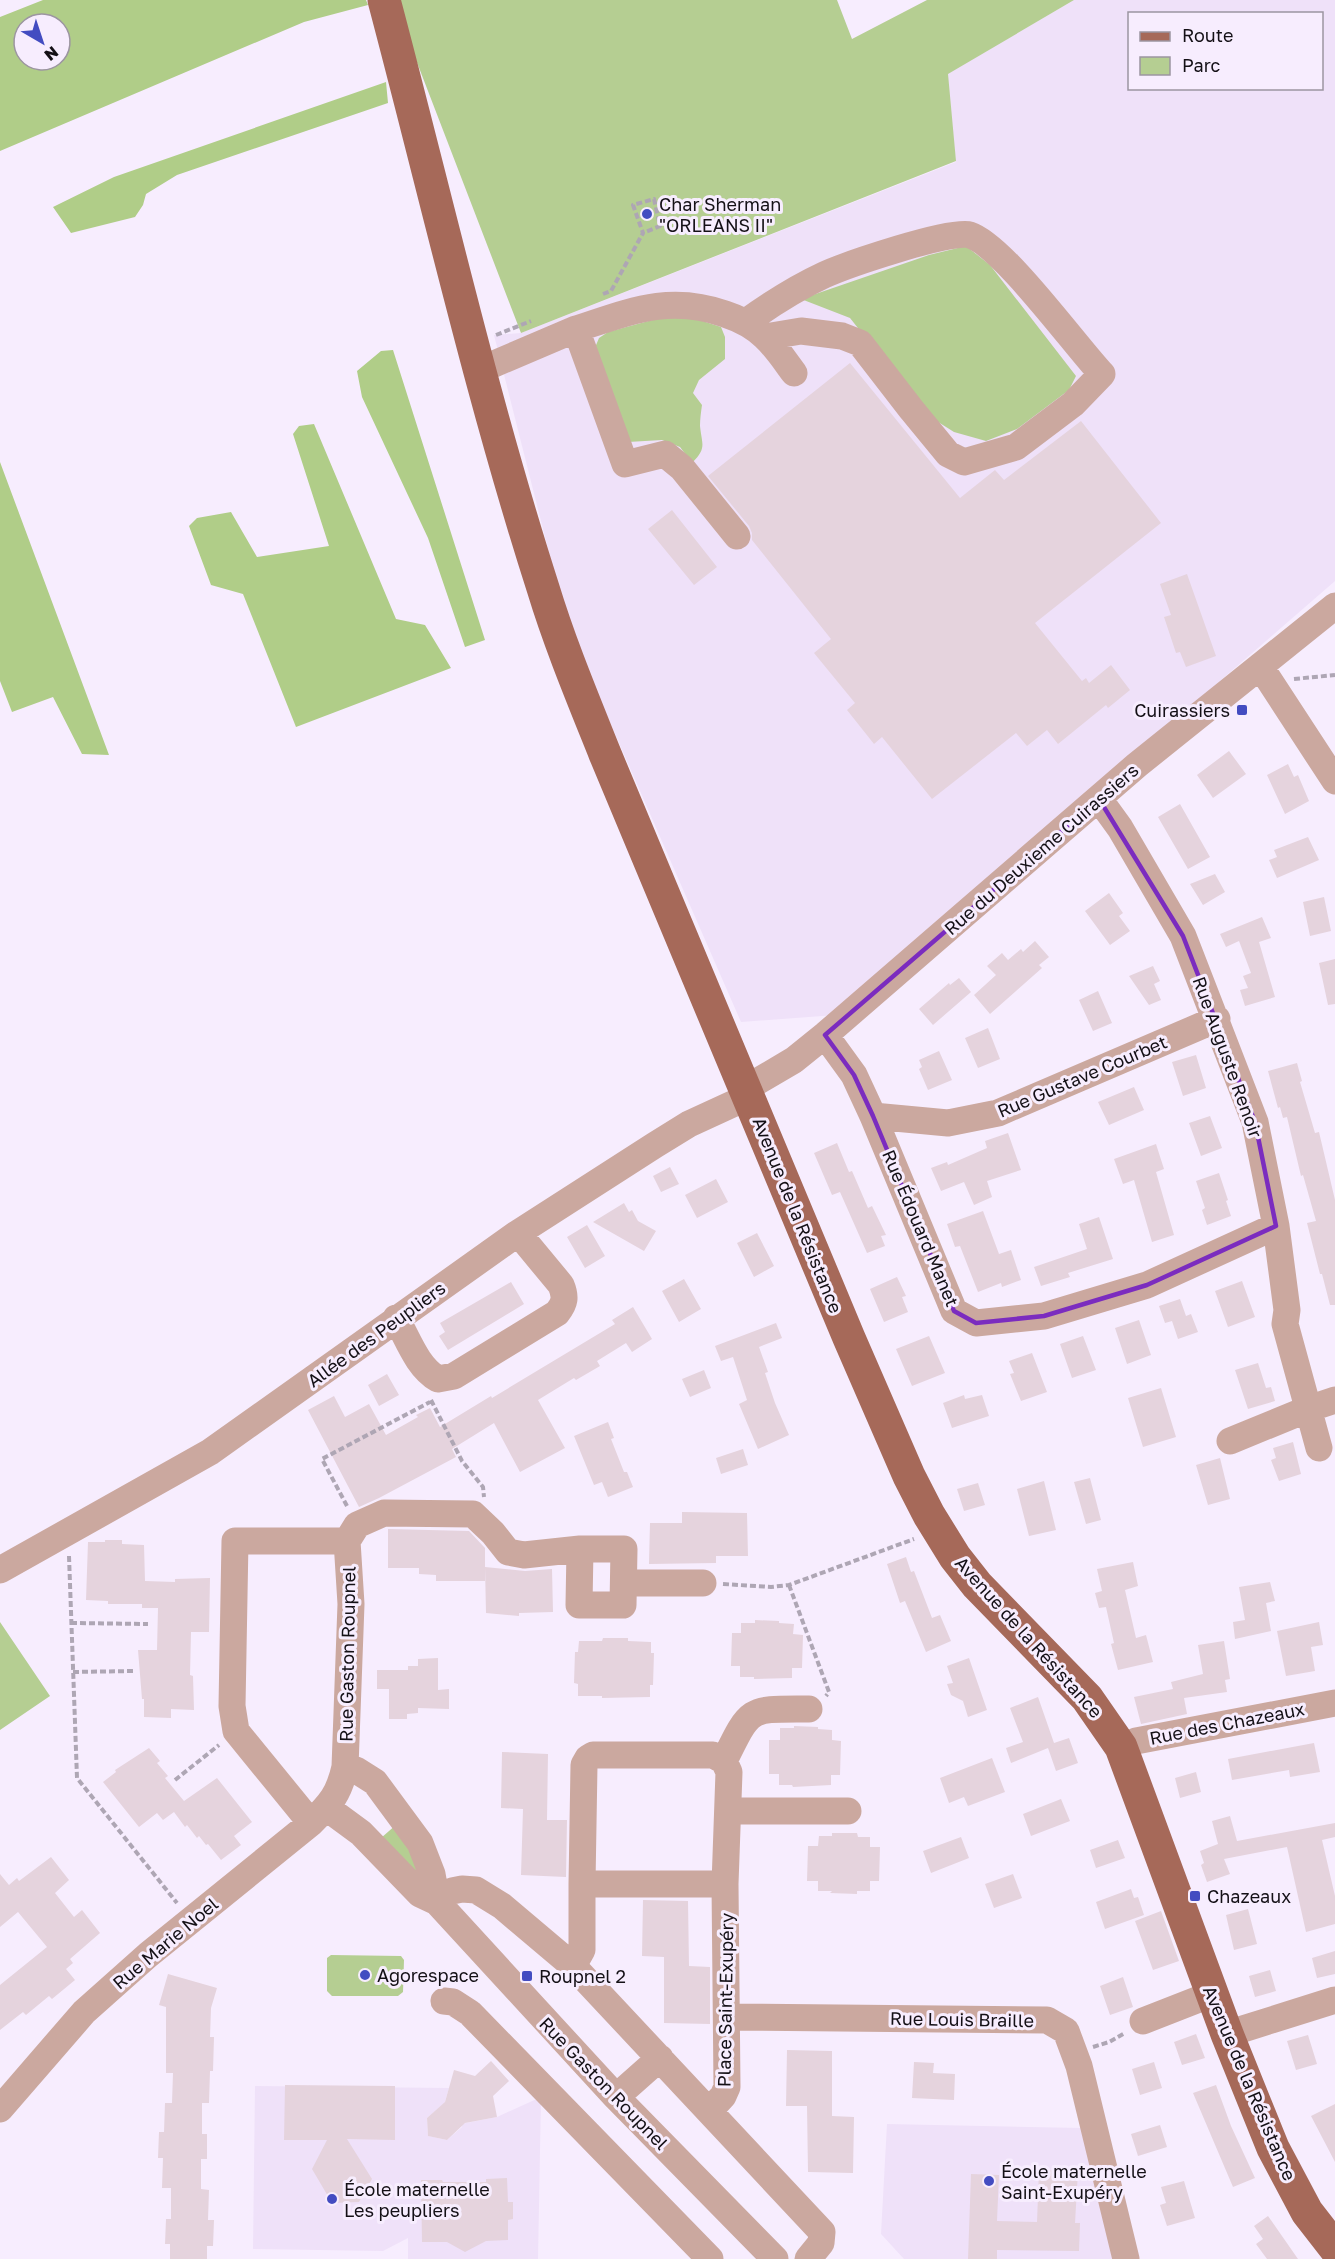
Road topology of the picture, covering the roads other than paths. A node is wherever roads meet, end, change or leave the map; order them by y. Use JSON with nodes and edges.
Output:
{"nodes":[{"id":1,"x":384,"y":0,"type":"edge"},
{"id":2,"x":576,"y":329,"type":"junction"},
{"id":3,"x":755,"y":329,"type":"junction"},
{"id":4,"x":476,"y":356,"type":"junction"},
{"id":5,"x":794,"y":373,"type":"dead end"},
{"id":6,"x":737,"y":536,"type":"dead end"},
{"id":7,"x":1335,"y":606,"type":"edge"},
{"id":8,"x":1260,"y":666,"type":"junction"},
{"id":9,"x":1335,"y":781,"type":"edge"},
{"id":10,"x":1098,"y":799,"type":"junction"},
{"id":11,"x":1216,"y":1019,"type":"junction"},
{"id":12,"x":825,"y":1035,"type":"junction"},
{"id":13,"x":747,"y":1091,"type":"junction"},
{"id":14,"x":873,"y":1116,"type":"junction"},
{"id":15,"x":1276,"y":1226,"type":"junction"},
{"id":16,"x":518,"y":1233,"type":"junction"},
{"id":17,"x":396,"y":1318,"type":"junction"},
{"id":18,"x":1335,"y":1400,"type":"edge"},
{"id":19,"x":1308,"y":1409,"type":"junction"},
{"id":20,"x":1230,"y":1441,"type":"dead end"},
{"id":21,"x":1319,"y":1448,"type":"dead end"},
{"id":22,"x":352,"y":1533,"type":"junction"},
{"id":23,"x":580,"y":1549,"type":"junction"},
{"id":24,"x":0,"y":1570,"type":"edge"},
{"id":25,"x":624,"y":1583,"type":"junction"},
{"id":26,"x":703,"y":1583,"type":"road end"},
{"id":27,"x":1335,"y":1703,"type":"edge"},
{"id":28,"x":809,"y":1709,"type":"road end"},
{"id":29,"x":1121,"y":1747,"type":"junction"},
{"id":30,"x":724,"y":1761,"type":"junction"},
{"id":31,"x":331,"y":1797,"type":"junction"},
{"id":32,"x":728,"y":1811,"type":"junction"},
{"id":33,"x":848,"y":1811,"type":"dead end"},
{"id":34,"x":582,"y":1884,"type":"junction"},
{"id":35,"x":725,"y":1884,"type":"junction"},
{"id":36,"x":437,"y":1902,"type":"junction"},
{"id":37,"x":573,"y":1966,"type":"junction"},
{"id":38,"x":1212,"y":1994,"type":"junction"},
{"id":39,"x":1335,"y":2000,"type":"edge"},
{"id":40,"x":444,"y":2001,"type":"dead end"},
{"id":41,"x":727,"y":2017,"type":"junction"},
{"id":42,"x":1143,"y":2021,"type":"road end"},
{"id":43,"x":1227,"y":2034,"type":"junction"},
{"id":44,"x":660,"y":2058,"type":"junction"},
{"id":45,"x":616,"y":2097,"type":"junction"},
{"id":46,"x":0,"y":2109,"type":"edge"},
{"id":47,"x":710,"y":2110,"type":"junction"},
{"id":48,"x":659,"y":2141,"type":"junction"},
{"id":49,"x":625,"y":2171,"type":"junction"},
{"id":50,"x":1335,"y":2248,"type":"edge"},
{"id":51,"x":710,"y":2259,"type":"edge"},
{"id":52,"x":775,"y":2259,"type":"edge"},
{"id":53,"x":808,"y":2259,"type":"edge"},
{"id":54,"x":1126,"y":2259,"type":"edge"}],
"edges":[{"from":1,"to":4,"type":"main road","name":"Avenue de la Résistance"},
{"from":2,"to":3,"type":"street"},
{"from":2,"to":4,"type":"street"},
{"from":2,"to":6,"type":"street"},
{"from":3,"to":3,"type":"street"},
{"from":3,"to":5,"type":"street"},
{"from":4,"to":13,"type":"main road","name":"Avenue de la Résistance"},
{"from":7,"to":8,"type":"street","name":"Rue du Deuxieme Cuirassiers"},
{"from":8,"to":9,"type":"street"},
{"from":8,"to":10,"type":"street","name":"Rue du Deuxieme Cuirassiers"},
{"from":10,"to":11,"type":"street","name":"Rue Auguste Renoir"},
{"from":10,"to":12,"type":"street","name":"Rue du Deuxieme Cuirassiers"},
{"from":11,"to":14,"type":"street","name":"Rue Gustave Courbet"},
{"from":11,"to":15,"type":"street","name":"Rue Auguste Renoir"},
{"from":12,"to":13,"type":"street","name":"Rue du Deuxieme Cuirassiers"},
{"from":12,"to":14,"type":"street","name":"Rue Édouard Manet"},
{"from":13,"to":16,"type":"street","name":"Allée des Peupliers"},
{"from":13,"to":29,"type":"main road","name":"Avenue de la Résistance"},
{"from":14,"to":15,"type":"street","name":"Rue Édouard Manet"},
{"from":15,"to":19,"type":"street","name":"Rue Auguste Renoir"},
{"from":16,"to":17,"type":"street","name":"Allée des Peupliers"},
{"from":16,"to":17,"type":"street"},
{"from":17,"to":24,"type":"street","name":"Allée des Peupliers"},
{"from":18,"to":19,"type":"street"},
{"from":19,"to":20,"type":"street"},
{"from":19,"to":21,"type":"street","name":"Rue Auguste Renoir"},
{"from":22,"to":23,"type":"street"},
{"from":22,"to":31,"type":"street","name":"Rue Gaston Roupnel"},
{"from":22,"to":31,"type":"street"},
{"from":23,"to":25,"type":"street"},
{"from":23,"to":25,"type":"street"},
{"from":25,"to":26,"type":"street"},
{"from":27,"to":29,"type":"street","name":"Rue des Chazeaux"},
{"from":28,"to":30,"type":"street"},
{"from":29,"to":38,"type":"main road","name":"Avenue de la Résistance"},
{"from":30,"to":32,"type":"street","name":"Place Saint-Exupéry"},
{"from":30,"to":34,"type":"street"},
{"from":31,"to":36,"type":"street","name":"Rue Gaston Roupnel"},
{"from":31,"to":36,"type":"street","name":"Rue Gaston Roupnel"},
{"from":31,"to":46,"type":"street","name":"Rue Marie Noel"},
{"from":32,"to":33,"type":"street"},
{"from":32,"to":35,"type":"street","name":"Place Saint-Exupéry"},
{"from":34,"to":35,"type":"street"},
{"from":34,"to":37,"type":"street"},
{"from":35,"to":41,"type":"street","name":"Place Saint-Exupéry"},
{"from":36,"to":37,"type":"street"},
{"from":36,"to":45,"type":"street","name":"Rue Gaston Roupnel"},
{"from":37,"to":44,"type":"street"},
{"from":38,"to":42,"type":"street"},
{"from":38,"to":43,"type":"main road","name":"Avenue de la Résistance"},
{"from":39,"to":43,"type":"street"},
{"from":40,"to":49,"type":"street"},
{"from":41,"to":47,"type":"street","name":"Place Saint-Exupéry"},
{"from":41,"to":54,"type":"street","name":"Rue Louis Braille"},
{"from":43,"to":50,"type":"main road","name":"Avenue de la Résistance"},
{"from":44,"to":45,"type":"street"},
{"from":44,"to":47,"type":"street"},
{"from":45,"to":48,"type":"street","name":"Rue Gaston Roupnel"},
{"from":47,"to":53,"type":"street"},
{"from":48,"to":49,"type":"street"},
{"from":48,"to":52,"type":"street","name":"Rue Gaston Roupnel"},
{"from":49,"to":51,"type":"street"}]}
